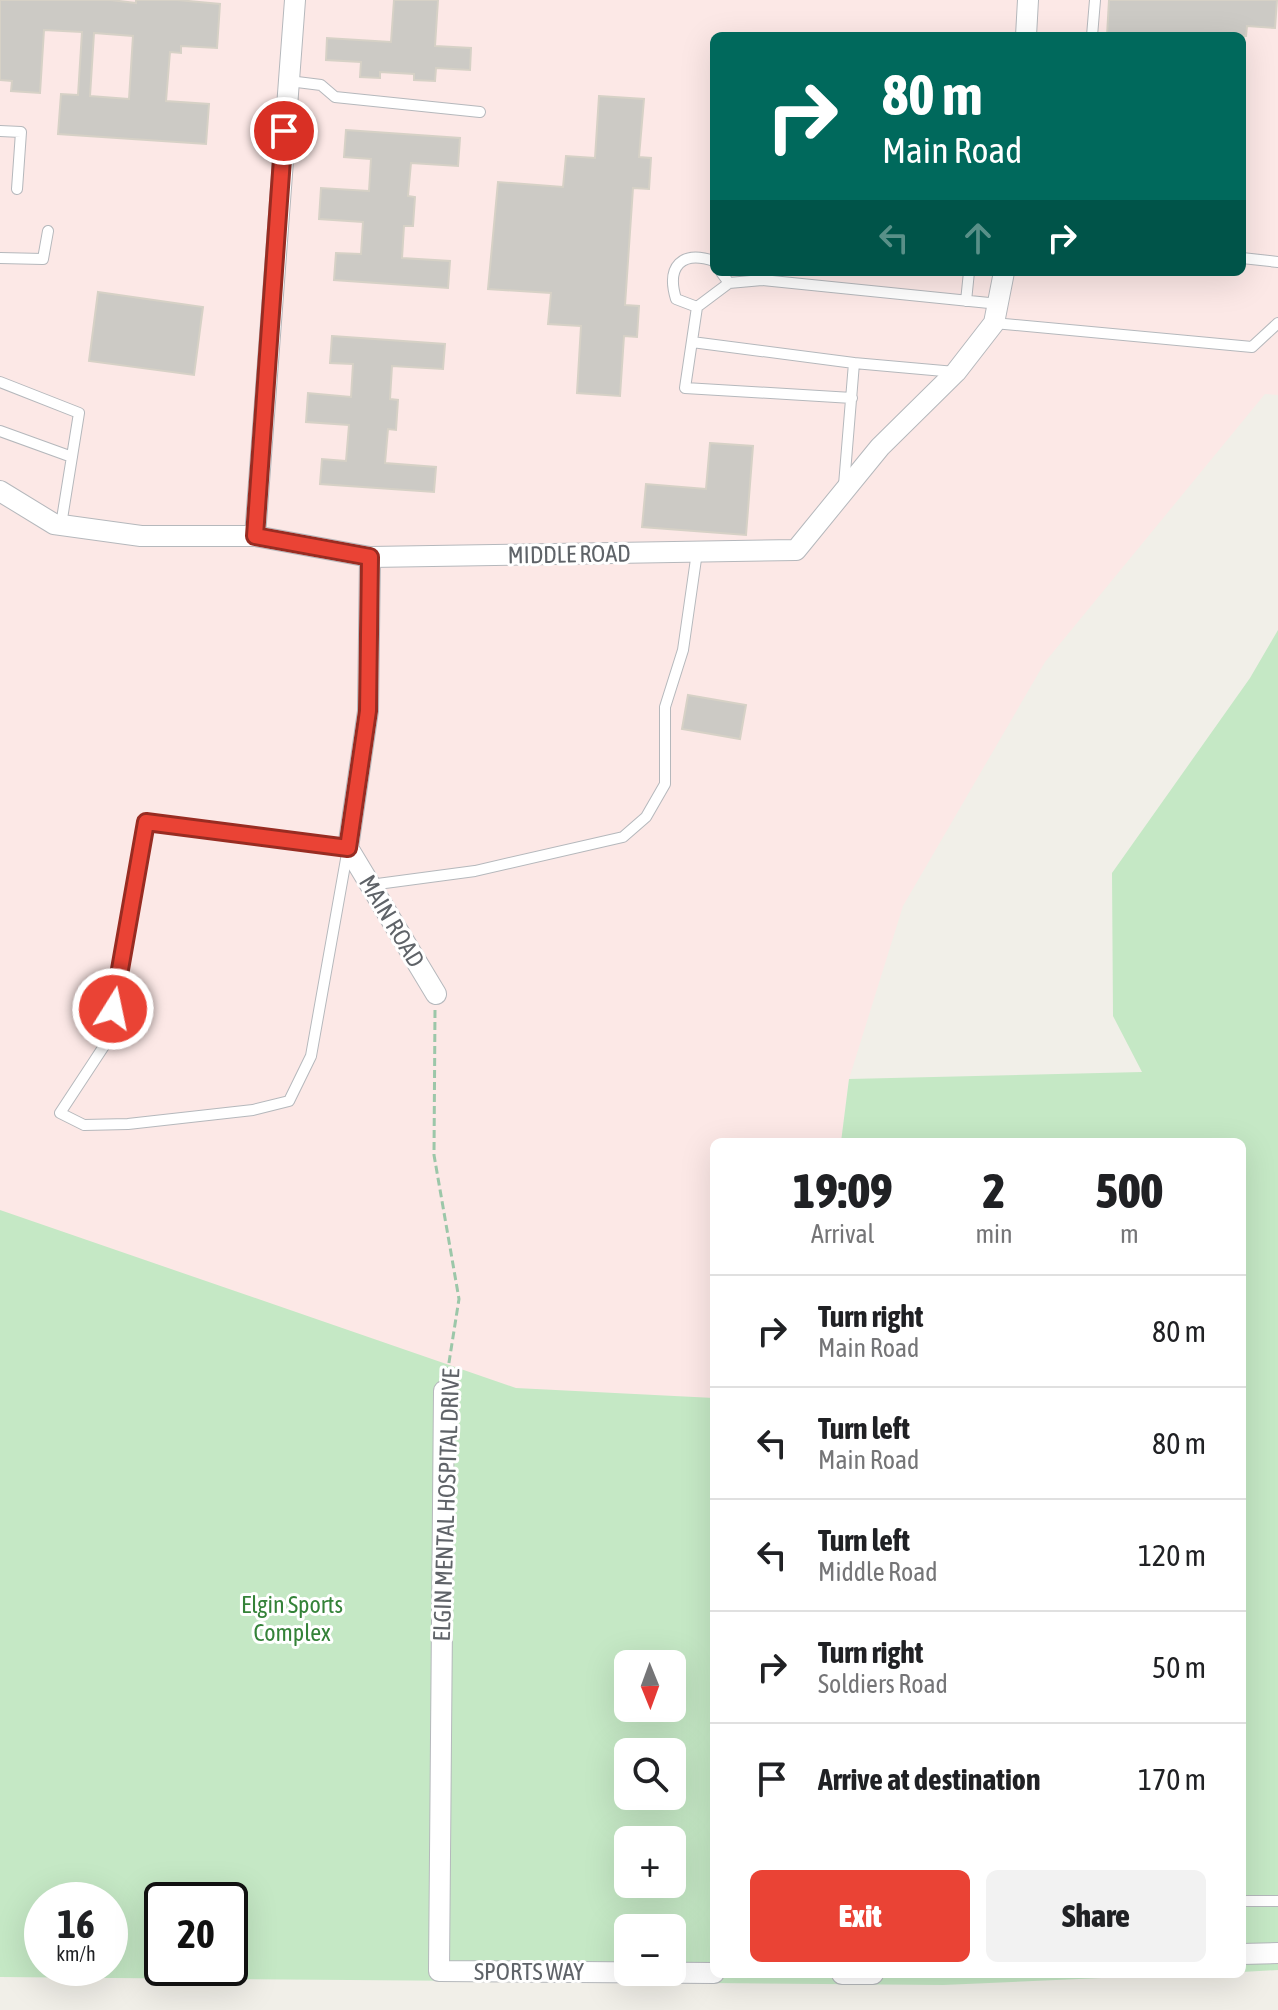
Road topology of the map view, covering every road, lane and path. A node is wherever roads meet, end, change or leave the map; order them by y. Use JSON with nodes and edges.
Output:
{"nodes":[{"id":1,"x":295,"y":0,"type":"edge"},
{"id":2,"x":1028,"y":0,"type":"edge"},
{"id":3,"x":1095,"y":0,"type":"edge"},
{"id":4,"x":1026,"y":32,"type":"edge"},
{"id":5,"x":1092,"y":32,"type":"edge"},
{"id":6,"x":289,"y":81,"type":"junction"},
{"id":7,"x":480,"y":112,"type":"dead end"},
{"id":8,"x":0,"y":131,"type":"edge"},
{"id":9,"x":17,"y":189,"type":"dead end"},
{"id":10,"x":48,"y":231,"type":"dead end"},
{"id":11,"x":0,"y":258,"type":"edge"},
{"id":12,"x":1246,"y":258,"type":"edge"},
{"id":13,"x":710,"y":260,"type":"edge"},
{"id":14,"x":1278,"y":262,"type":"edge"},
{"id":15,"x":724,"y":276,"type":"edge"},
{"id":16,"x":969,"y":276,"type":"edge"},
{"id":17,"x":1003,"y":276,"type":"edge"},
{"id":18,"x":729,"y":283,"type":"junction"},
{"id":19,"x":966,"y":301,"type":"junction"},
{"id":20,"x":697,"y":307,"type":"junction"},
{"id":21,"x":997,"y":313,"type":"junction"},
{"id":22,"x":1278,"y":323,"type":"edge"},
{"id":23,"x":692,"y":342,"type":"junction"},
{"id":24,"x":854,"y":363,"type":"junction"},
{"id":25,"x":956,"y":372,"type":"junction"},
{"id":26,"x":0,"y":382,"type":"edge"},
{"id":27,"x":852,"y":398,"type":"junction"},
{"id":28,"x":0,"y":431,"type":"edge"},
{"id":29,"x":72,"y":457,"type":"junction"},
{"id":30,"x":0,"y":491,"type":"edge"},
{"id":31,"x":844,"y":491,"type":"junction"},
{"id":32,"x":61,"y":525,"type":"junction"},
{"id":33,"x":255,"y":536,"type":"junction"},
{"id":34,"x":697,"y":552,"type":"junction"},
{"id":35,"x":370,"y":557,"type":"junction"},
{"id":36,"x":348,"y":848,"type":"junction"},
{"id":37,"x":370,"y":885,"type":"junction"},
{"id":38,"x":436,"y":994,"type":"joint"},
{"id":39,"x":444,"y":1391,"type":"joint"},
{"id":40,"x":1246,"y":1901,"type":"edge"},
{"id":41,"x":1278,"y":1901,"type":"edge"},
{"id":42,"x":1278,"y":1953,"type":"edge"},
{"id":43,"x":1246,"y":1954,"type":"edge"},
{"id":44,"x":439,"y":1971,"type":"joint"},
{"id":45,"x":710,"y":1973,"type":"edge"}],
"edges":[{"from":1,"to":6,"type":"street"},
{"from":2,"to":4,"type":"street"},
{"from":3,"to":5,"type":"lane"},
{"from":6,"to":7,"type":"lane"},
{"from":6,"to":33,"type":"street"},
{"from":8,"to":9,"type":"lane"},
{"from":10,"to":11,"type":"lane"},
{"from":12,"to":14,"type":"lane"},
{"from":13,"to":20,"type":"lane"},
{"from":15,"to":18,"type":"lane"},
{"from":16,"to":19,"type":"lane"},
{"from":17,"to":21,"type":"street","name":"MIDDLE ROAD"},
{"from":18,"to":19,"type":"lane"},
{"from":18,"to":20,"type":"lane"},
{"from":19,"to":21,"type":"lane"},
{"from":20,"to":23,"type":"lane"},
{"from":21,"to":22,"type":"lane"},
{"from":21,"to":25,"type":"street","name":"MIDDLE ROAD"},
{"from":23,"to":24,"type":"lane"},
{"from":23,"to":27,"type":"lane"},
{"from":24,"to":25,"type":"lane"},
{"from":24,"to":27,"type":"lane"},
{"from":25,"to":31,"type":"street","name":"MIDDLE ROAD"},
{"from":26,"to":29,"type":"lane"},
{"from":27,"to":31,"type":"lane"},
{"from":28,"to":29,"type":"lane"},
{"from":29,"to":32,"type":"lane"},
{"from":30,"to":32,"type":"street","name":"MIDDLE ROAD"},
{"from":31,"to":34,"type":"street","name":"MIDDLE ROAD"},
{"from":32,"to":33,"type":"street","name":"MIDDLE ROAD"},
{"from":33,"to":35,"type":"street","name":"MIDDLE ROAD"},
{"from":34,"to":35,"type":"street","name":"MIDDLE ROAD"},
{"from":34,"to":37,"type":"lane"},
{"from":35,"to":36,"type":"street","name":"MAIN ROAD"},
{"from":36,"to":36,"type":"lane","name":"MAIN ROAD"},
{"from":36,"to":37,"type":"street","name":"MAIN ROAD"},
{"from":37,"to":38,"type":"street","name":"MAIN ROAD"},
{"from":38,"to":39,"type":"path","name":"ELGIN MENTAL HOSPITAL DRIVE"},
{"from":39,"to":44,"type":"street","name":"ELGIN MENTAL HOSPITAL DRIVE"},
{"from":40,"to":41,"type":"lane"},
{"from":42,"to":43,"type":"street"},
{"from":44,"to":45,"type":"street","name":"SPORTS WAY"}]}
